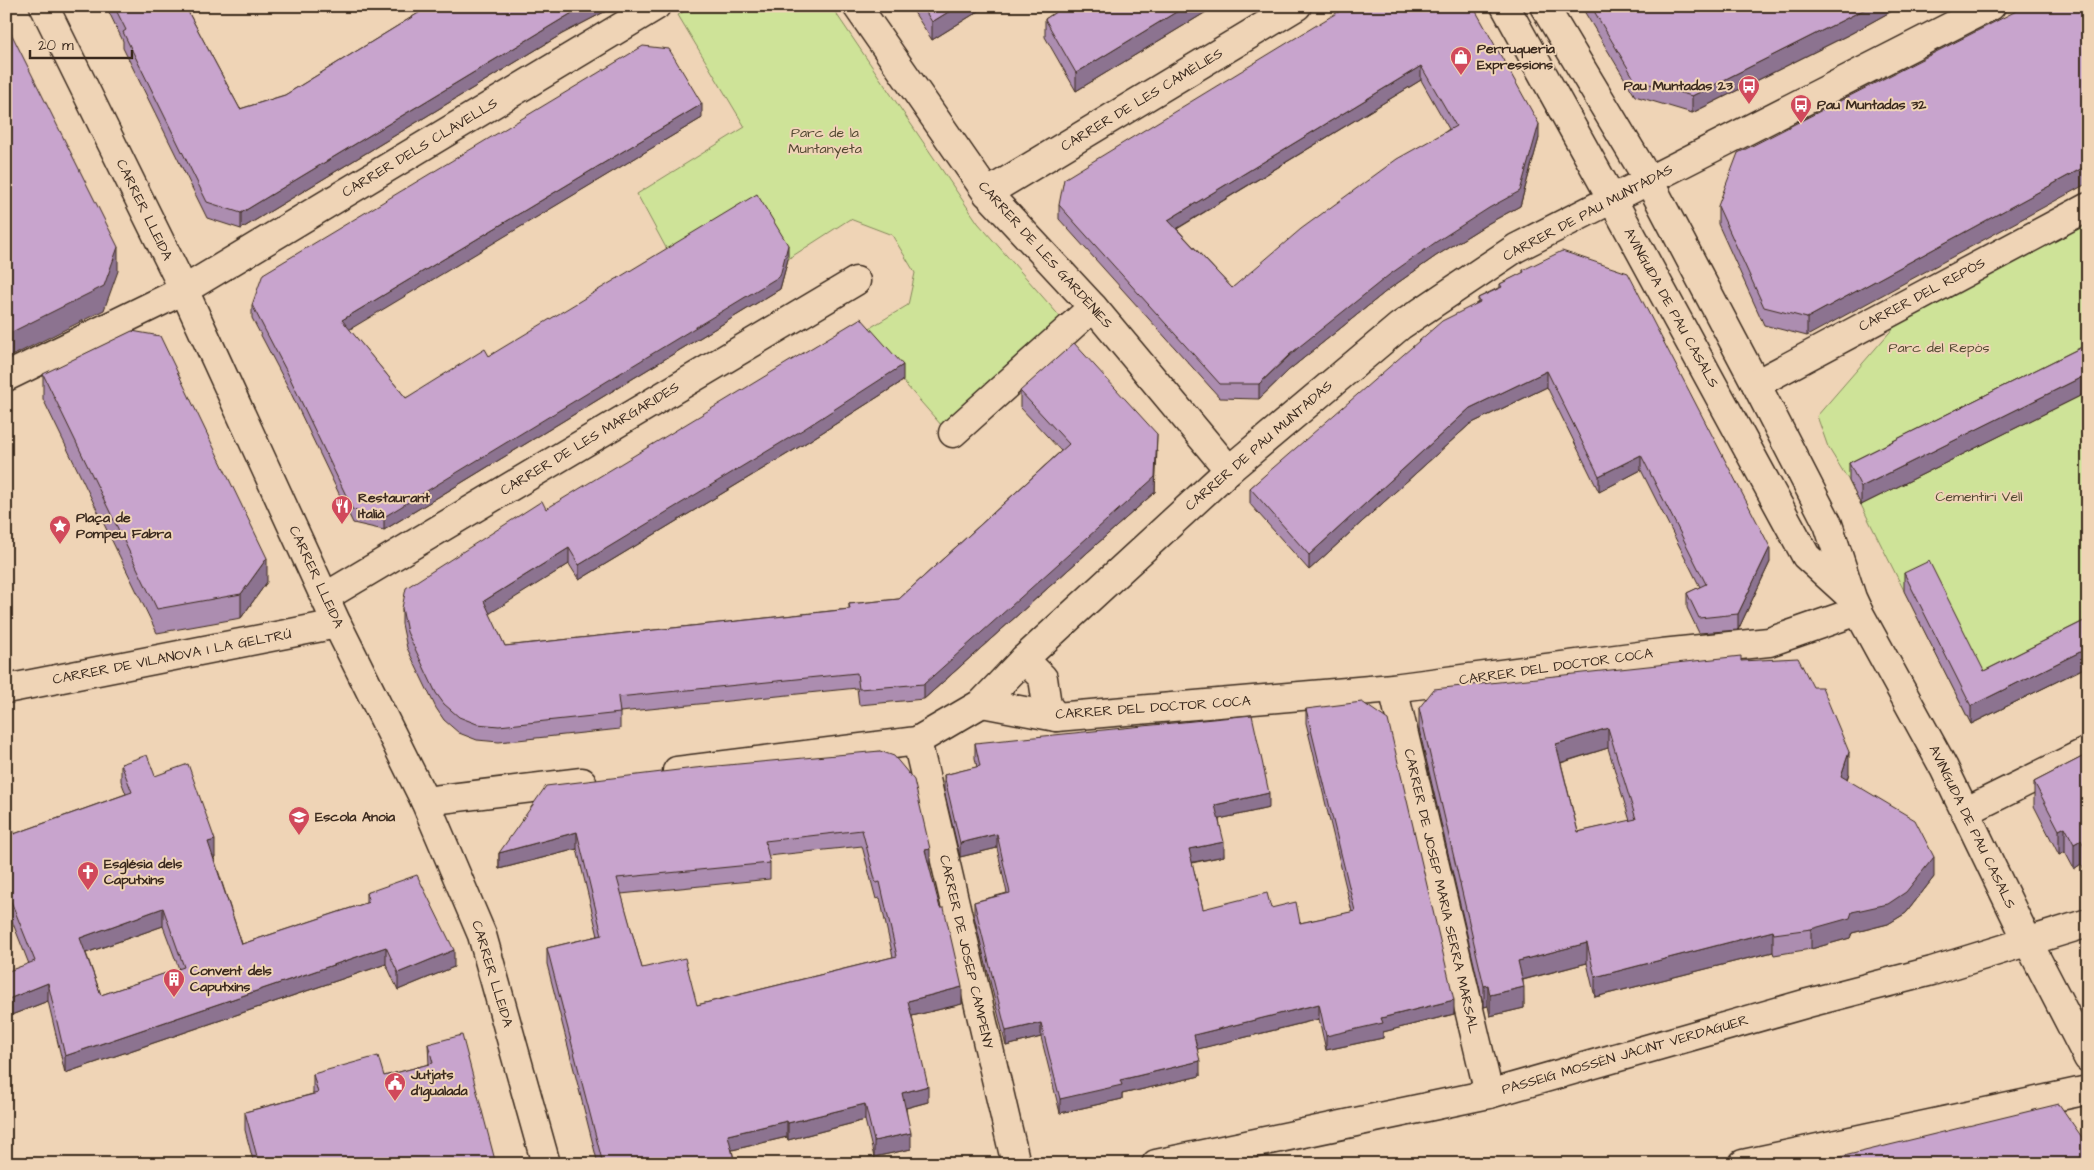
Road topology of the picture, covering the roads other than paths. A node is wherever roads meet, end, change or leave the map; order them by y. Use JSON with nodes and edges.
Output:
{"nodes":[{"id":1,"x":44,"y":6,"type":"edge"},
{"id":2,"x":656,"y":6,"type":"edge"},
{"id":3,"x":857,"y":6,"type":"edge"},
{"id":4,"x":1297,"y":6,"type":"edge"},
{"id":5,"x":1504,"y":6,"type":"edge"},
{"id":6,"x":1544,"y":6,"type":"edge"},
{"id":7,"x":1991,"y":6,"type":"edge"},
{"id":8,"x":1649,"y":181,"type":"junction"},
{"id":9,"x":987,"y":193,"type":"junction"},
{"id":10,"x":1612,"y":199,"type":"junction"},
{"id":11,"x":2088,"y":207,"type":"edge"},
{"id":12,"x":856,"y":281,"type":"dead end"},
{"id":13,"x":184,"y":290,"type":"junction"},
{"id":14,"x":1093,"y":307,"type":"junction"},
{"id":15,"x":6,"y":377,"type":"edge"},
{"id":16,"x":1756,"y":384,"type":"junction"},
{"id":17,"x":952,"y":433,"type":"dead end"},
{"id":18,"x":1229,"y":470,"type":"junction"},
{"id":19,"x":325,"y":597,"type":"junction"},
{"id":20,"x":1855,"y":605,"type":"junction"},
{"id":21,"x":337,"y":624,"type":"junction"},
{"id":22,"x":1024,"y":660,"type":"junction"},
{"id":23,"x":1393,"y":688,"type":"junction"},
{"id":24,"x":6,"y":689,"type":"edge"},
{"id":25,"x":982,"y":703,"type":"junction"},
{"id":26,"x":1056,"y":717,"type":"junction"},
{"id":27,"x":918,"y":741,"type":"junction"},
{"id":28,"x":2088,"y":751,"type":"edge"},
{"id":29,"x":650,"y":774,"type":"edge"},
{"id":30,"x":610,"y":779,"type":"edge"},
{"id":31,"x":424,"y":801,"type":"junction"},
{"id":32,"x":1965,"y":812,"type":"junction"},
{"id":33,"x":2088,"y":923,"type":"edge"},
{"id":34,"x":2028,"y":942,"type":"junction"},
{"id":35,"x":2088,"y":1058,"type":"edge"},
{"id":36,"x":2088,"y":1090,"type":"edge"},
{"id":37,"x":1489,"y":1094,"type":"junction"},
{"id":38,"x":546,"y":1164,"type":"edge"},
{"id":39,"x":1016,"y":1164,"type":"edge"},
{"id":40,"x":1156,"y":1164,"type":"edge"},
{"id":41,"x":1743,"y":1164,"type":"edge"}],
"edges":[{"from":1,"to":13,"type":"street","name":"CARRER LLEIDA"},
{"from":2,"to":13,"type":"street","name":"CARRER DELS CLAVELLS"},
{"from":3,"to":9,"type":"street","name":"CARRER DE LES GARDÈNIES"},
{"from":4,"to":9,"type":"street","name":"CARRER DE LES CAMÈLIES"},
{"from":5,"to":10,"type":"street","name":"AVINGUDA DE PAU CASALS"},
{"from":6,"to":8,"type":"street","name":"AVINGUDA DE PAU CASALS"},
{"from":7,"to":8,"type":"street","name":"CARRER DE PAU MUNTADAS"},
{"from":8,"to":10,"type":"street","name":"CARRER DE PAU MUNTADAS"},
{"from":8,"to":16,"type":"street","name":"AVINGUDA DE PAU CASALS"},
{"from":9,"to":14,"type":"street","name":"CARRER DE LES GARDÈNIES"},
{"from":10,"to":18,"type":"street","name":"CARRER DE PAU MUNTADAS"},
{"from":10,"to":20,"type":"street","name":"AVINGUDA DE PAU CASALS"},
{"from":11,"to":16,"type":"street","name":"CARRER DEL REPÒS"},
{"from":12,"to":19,"type":"street","name":"CARRER DE LES MARGARIDES"},
{"from":13,"to":15,"type":"street","name":"CARRER DELS CLAVELLS"},
{"from":13,"to":19,"type":"street","name":"CARRER LLEIDA"},
{"from":14,"to":17,"type":"street"},
{"from":14,"to":18,"type":"street","name":"CARRER DE LES GARDÈNIES"},
{"from":16,"to":20,"type":"street","name":"AVINGUDA DE PAU CASALS"},
{"from":18,"to":22,"type":"street","name":"CARRER DE PAU MUNTADAS"},
{"from":19,"to":21,"type":"street","name":"CARRER LLEIDA"},
{"from":20,"to":23,"type":"street","name":"CARRER DEL DOCTOR COCA"},
{"from":20,"to":32,"type":"street","name":"AVINGUDA DE PAU CASALS"},
{"from":21,"to":24,"type":"street","name":"CARRER DE VILANOVA I LA GELTRÚ"},
{"from":21,"to":31,"type":"street","name":"CARRER LLEIDA"},
{"from":22,"to":25,"type":"street","name":"CARRER DE PAU MUNTADAS"},
{"from":22,"to":26,"type":"street"},
{"from":23,"to":26,"type":"street","name":"CARRER DEL DOCTOR COCA"},
{"from":23,"to":37,"type":"street","name":"CARRER DE JOSEP MARIA SERRA MARSAL"},
{"from":25,"to":26,"type":"street","name":"CARRER DEL DOCTOR COCA"},
{"from":25,"to":27,"type":"street"},
{"from":27,"to":29,"type":"street"},
{"from":27,"to":39,"type":"street","name":"CARRER DE JOSEP CAMPENY"},
{"from":28,"to":32,"type":"street"},
{"from":30,"to":31,"type":"street"},
{"from":31,"to":38,"type":"street","name":"CARRER LLEIDA"},
{"from":32,"to":34,"type":"street","name":"AVINGUDA DE PAU CASALS"},
{"from":33,"to":34,"type":"street","name":"PASSEIG MOSSÈN JACINT VERDAGUER"},
{"from":34,"to":35,"type":"street","name":"AVINGUDA DE PAU CASALS"},
{"from":34,"to":37,"type":"street","name":"PASSEIG MOSSÈN JACINT VERDAGUER"},
{"from":36,"to":41,"type":"street"},
{"from":37,"to":40,"type":"street","name":"PASSEIG MOSSÈN JACINT VERDAGUER"}]}
